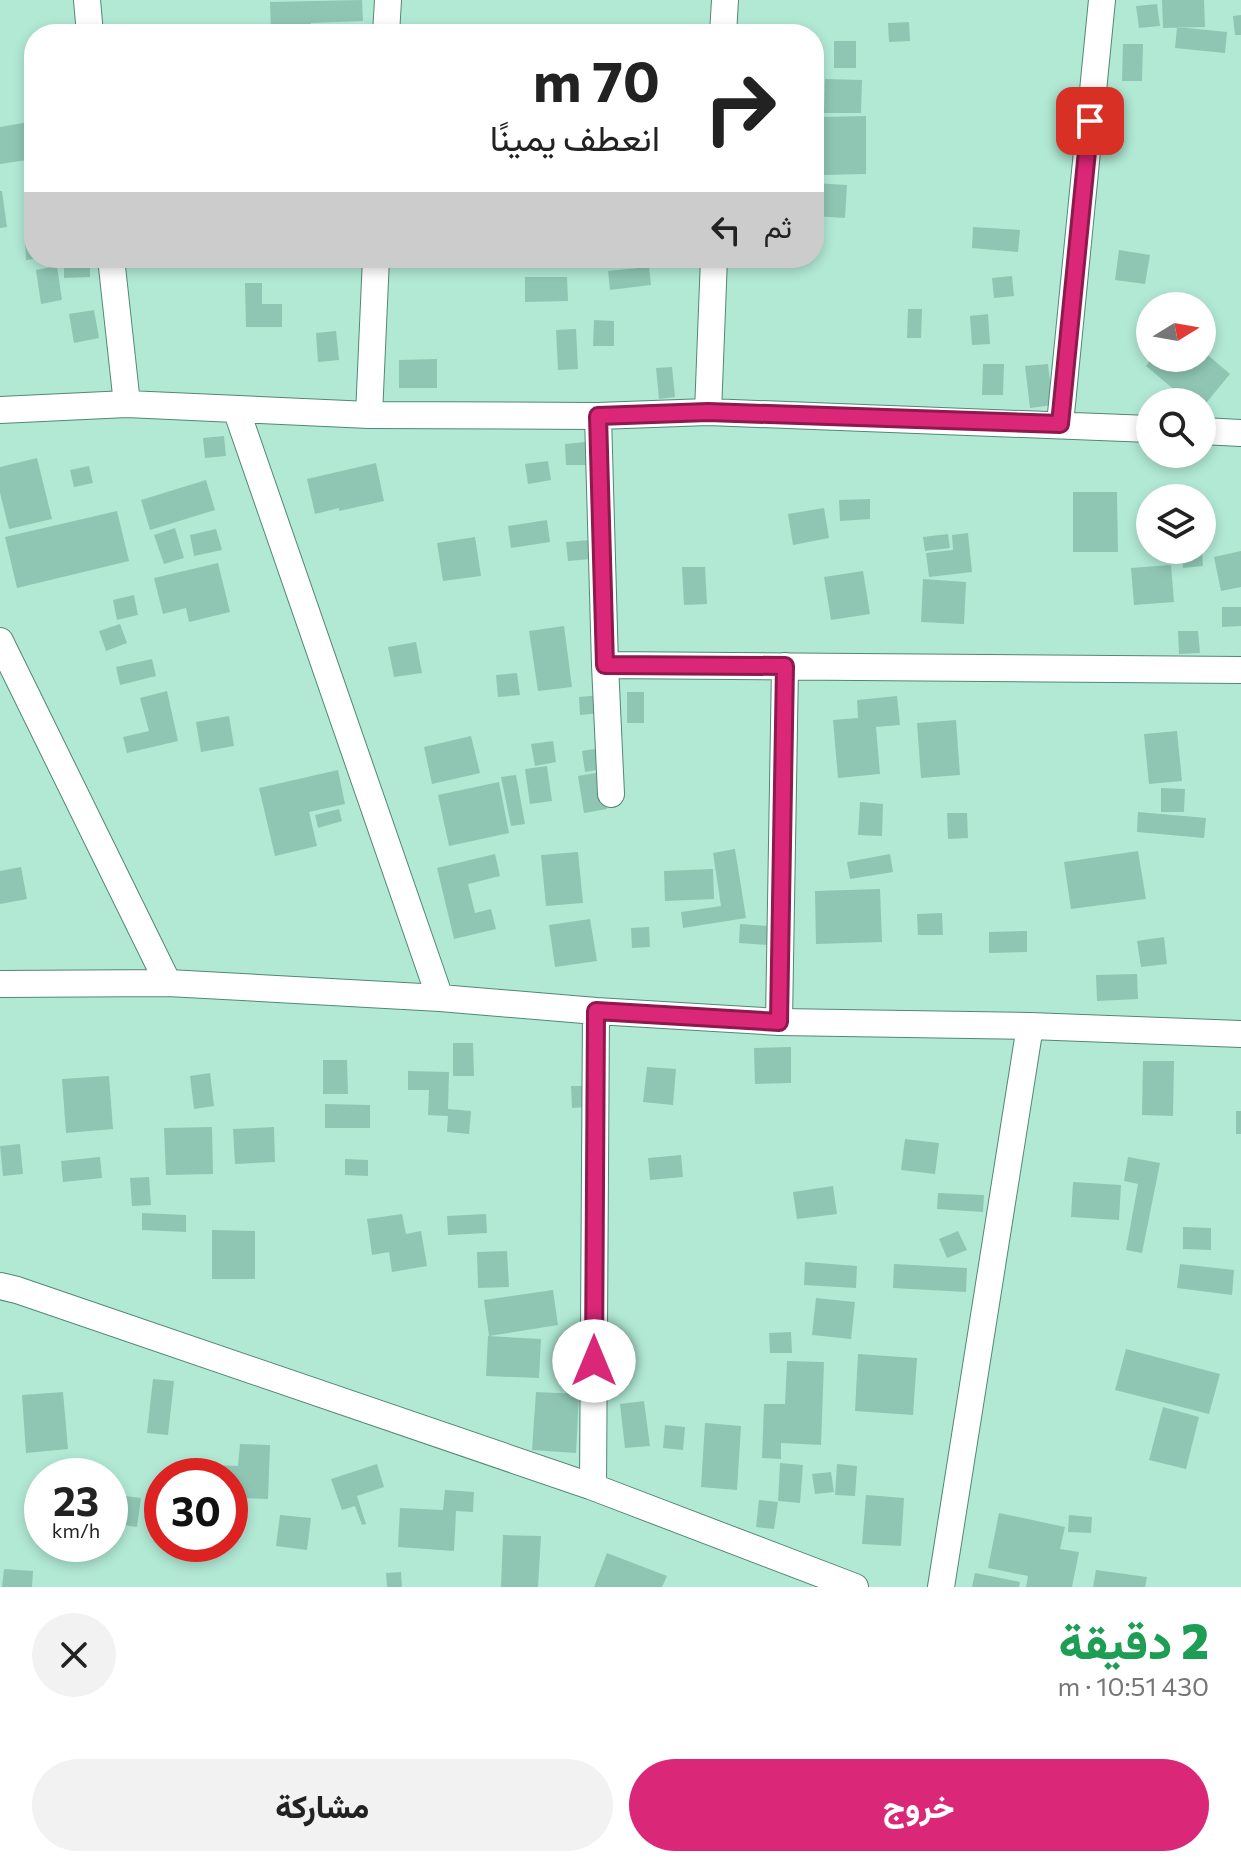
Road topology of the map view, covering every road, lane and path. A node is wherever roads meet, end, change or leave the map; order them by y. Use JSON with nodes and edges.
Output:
{"nodes":[{"id":1,"x":87,"y":0,"type":"edge"},
{"id":2,"x":388,"y":0,"type":"edge"},
{"id":3,"x":725,"y":0,"type":"edge"},
{"id":4,"x":1102,"y":0,"type":"edge"},
{"id":5,"x":89,"y":24,"type":"edge"},
{"id":6,"x":387,"y":24,"type":"edge"},
{"id":7,"x":724,"y":24,"type":"edge"},
{"id":8,"x":112,"y":268,"type":"edge"},
{"id":9,"x":376,"y":268,"type":"edge"},
{"id":10,"x":714,"y":268,"type":"edge"},
{"id":11,"x":127,"y":404,"type":"junction"},
{"id":12,"x":236,"y":409,"type":"junction"},
{"id":13,"x":0,"y":410,"type":"edge"},
{"id":14,"x":708,"y":412,"type":"junction"},
{"id":15,"x":369,"y":415,"type":"junction"},
{"id":16,"x":598,"y":416,"type":"junction"},
{"id":17,"x":1060,"y":424,"type":"junction"},
{"id":18,"x":1136,"y":428,"type":"edge"},
{"id":19,"x":1216,"y":432,"type":"edge"},
{"id":20,"x":1241,"y":433,"type":"edge"},
{"id":21,"x":0,"y":641,"type":"edge"},
{"id":22,"x":605,"y":665,"type":"junction"},
{"id":23,"x":785,"y":666,"type":"junction"},
{"id":24,"x":1241,"y":670,"type":"edge"},
{"id":25,"x":611,"y":794,"type":"dead end"},
{"id":26,"x":168,"y":983,"type":"junction"},
{"id":27,"x":0,"y":984,"type":"edge"},
{"id":28,"x":440,"y":998,"type":"junction"},
{"id":29,"x":596,"y":1011,"type":"junction"},
{"id":30,"x":779,"y":1022,"type":"junction"},
{"id":31,"x":1030,"y":1026,"type":"junction"},
{"id":32,"x":1241,"y":1034,"type":"edge"},
{"id":33,"x":0,"y":1286,"type":"edge"},
{"id":34,"x":593,"y":1487,"type":"junction"},
{"id":35,"x":855,"y":1587,"type":"edge"},
{"id":36,"x":941,"y":1587,"type":"edge"}],
"edges":[{"from":1,"to":5,"type":"street"},
{"from":2,"to":6,"type":"street"},
{"from":3,"to":7,"type":"street"},
{"from":4,"to":17,"type":"street"},
{"from":8,"to":11,"type":"street"},
{"from":9,"to":15,"type":"street"},
{"from":10,"to":14,"type":"street"},
{"from":11,"to":12,"type":"street"},
{"from":11,"to":13,"type":"street"},
{"from":12,"to":15,"type":"street"},
{"from":12,"to":28,"type":"street"},
{"from":14,"to":16,"type":"street"},
{"from":14,"to":17,"type":"street"},
{"from":15,"to":16,"type":"street"},
{"from":16,"to":22,"type":"street"},
{"from":17,"to":18,"type":"street"},
{"from":19,"to":20,"type":"street"},
{"from":21,"to":26,"type":"street"},
{"from":22,"to":23,"type":"street"},
{"from":22,"to":25,"type":"street"},
{"from":23,"to":24,"type":"street"},
{"from":23,"to":30,"type":"street"},
{"from":26,"to":27,"type":"street"},
{"from":26,"to":28,"type":"street"},
{"from":28,"to":29,"type":"street"},
{"from":29,"to":30,"type":"street"},
{"from":29,"to":34,"type":"street"},
{"from":30,"to":31,"type":"street"},
{"from":31,"to":32,"type":"street"},
{"from":31,"to":36,"type":"street"},
{"from":33,"to":34,"type":"street"},
{"from":34,"to":35,"type":"street"}]}
